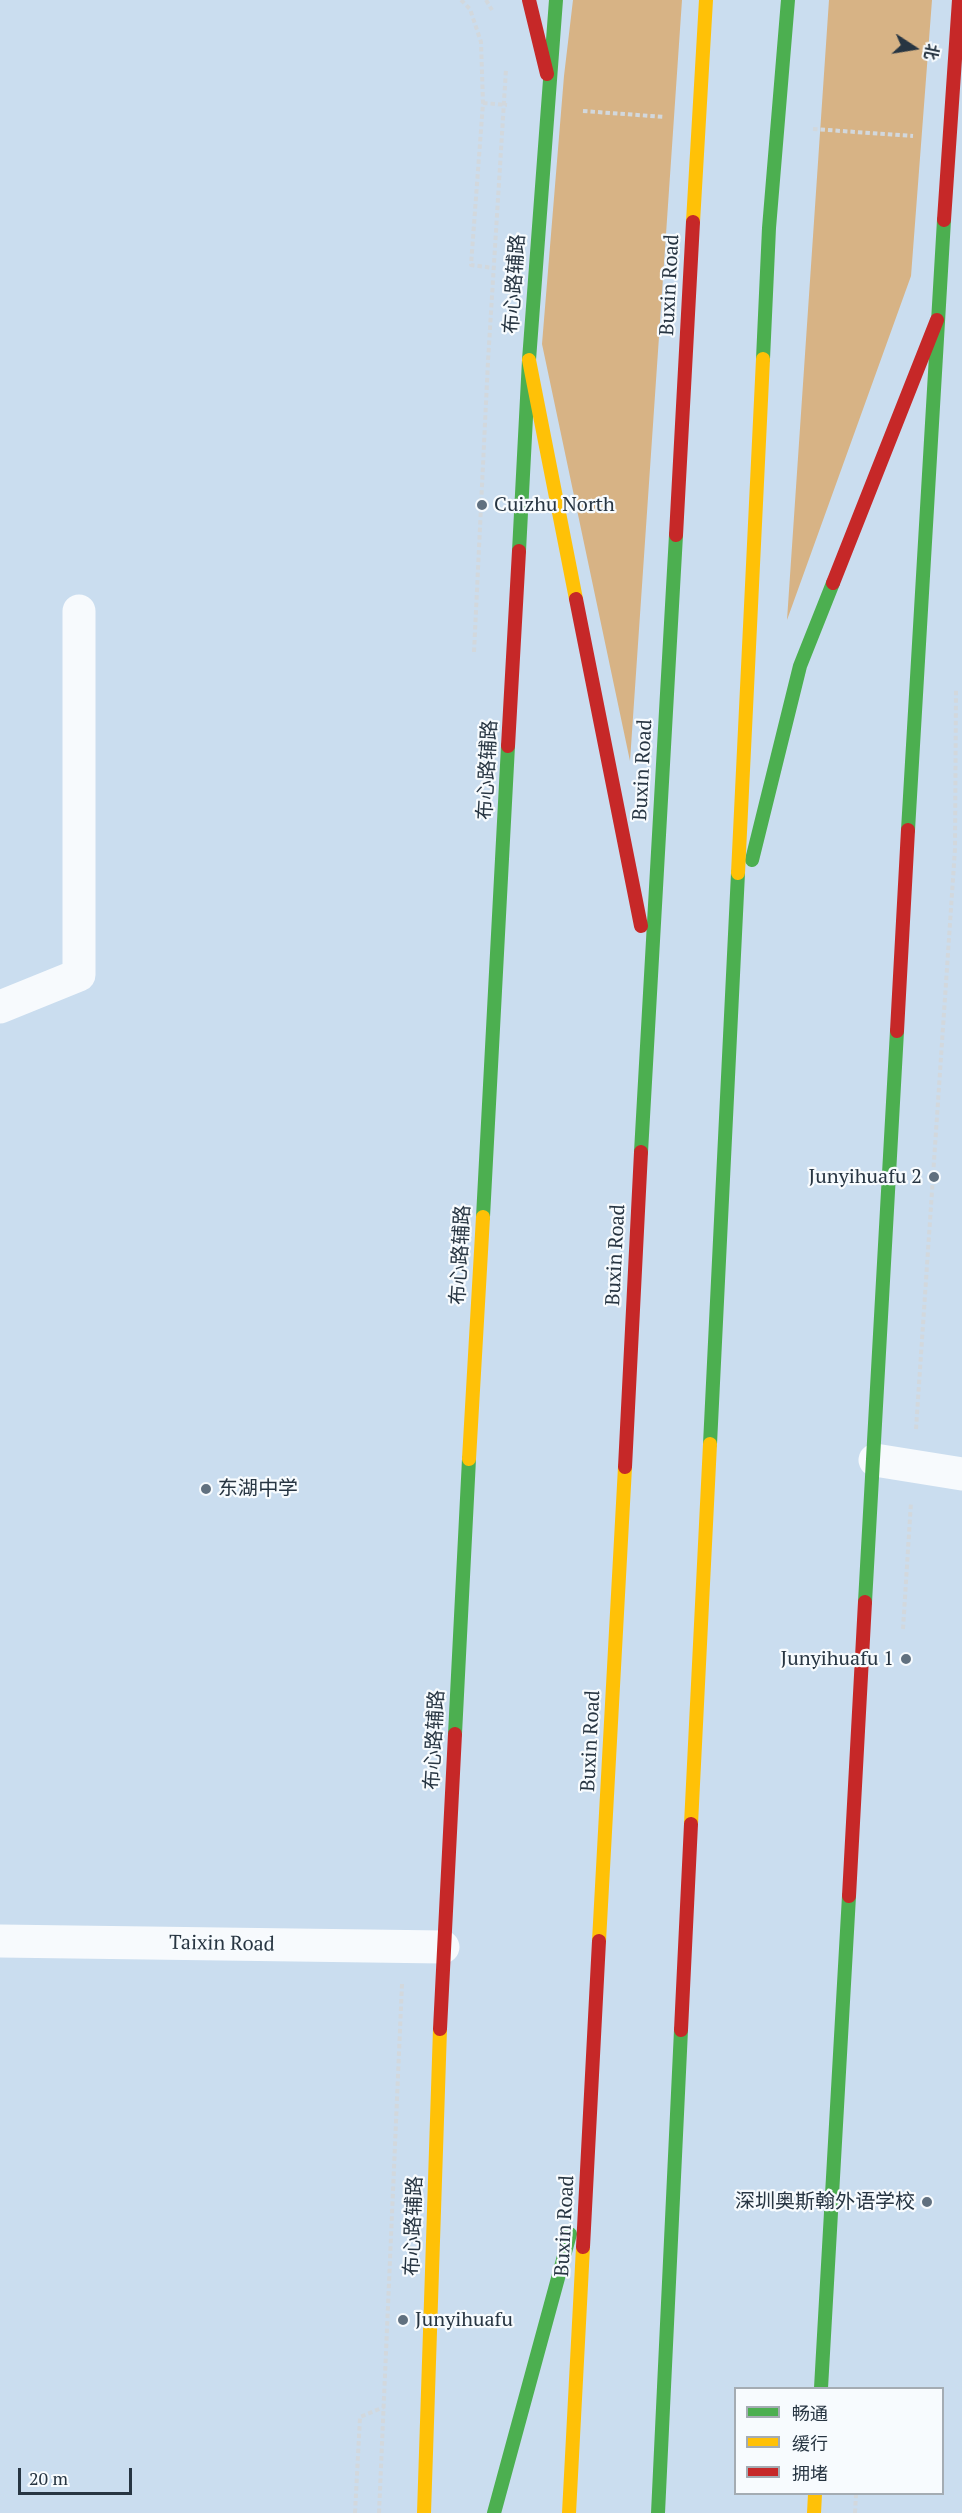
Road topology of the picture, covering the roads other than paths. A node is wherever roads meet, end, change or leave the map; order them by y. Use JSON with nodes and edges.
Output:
{"nodes":[{"id":1,"x":529,"y":0,"type":"edge"},
{"id":2,"x":556,"y":0,"type":"edge"},
{"id":3,"x":706,"y":0,"type":"edge"},
{"id":4,"x":788,"y":0,"type":"edge"},
{"id":5,"x":959,"y":0,"type":"edge"},
{"id":6,"x":962,"y":3,"type":"edge"},
{"id":7,"x":956,"y":25,"type":"junction"},
{"id":8,"x":548,"y":80,"type":"junction"},
{"id":9,"x":938,"y":321,"type":"junction"},
{"id":10,"x":529,"y":360,"type":"junction"},
{"id":11,"x":79,"y":611,"type":"dead end"},
{"id":12,"x":734,"y":931,"type":"junction"},
{"id":13,"x":651,"y":974,"type":"junction"},
{"id":14,"x":0,"y":1007,"type":"edge"},
{"id":15,"x":875,"y":1460,"type":"junction"},
{"id":16,"x":962,"y":1474,"type":"edge"},
{"id":17,"x":0,"y":1941,"type":"edge"},
{"id":18,"x":443,"y":1947,"type":"junction"},
{"id":19,"x":588,"y":2171,"type":"junction"},
{"id":20,"x":822,"y":2387,"type":"edge"},
{"id":21,"x":815,"y":2495,"type":"edge"},
{"id":22,"x":424,"y":2513,"type":"edge"},
{"id":23,"x":494,"y":2513,"type":"edge"},
{"id":24,"x":569,"y":2513,"type":"edge"},
{"id":25,"x":658,"y":2513,"type":"edge"},
{"id":26,"x":814,"y":2513,"type":"edge"}],
"edges":[{"from":1,"to":8,"type":"main road"},
{"from":2,"to":8,"type":"main road","name":"布心路辅路"},
{"from":3,"to":13,"type":"main road","name":"Buxin Road"},
{"from":4,"to":12,"type":"main road"},
{"from":5,"to":7,"type":"main road"},
{"from":6,"to":7,"type":"main road"},
{"from":7,"to":9,"type":"main road"},
{"from":8,"to":10,"type":"main road","name":"布心路辅路"},
{"from":9,"to":12,"type":"main road"},
{"from":9,"to":15,"type":"main road"},
{"from":10,"to":13,"type":"main road"},
{"from":10,"to":18,"type":"main road","name":"布心路辅路"},
{"from":11,"to":14,"type":"street"},
{"from":12,"to":25,"type":"main road"},
{"from":13,"to":19,"type":"main road","name":"Buxin Road"},
{"from":15,"to":16,"type":"street"},
{"from":15,"to":20,"type":"main road"},
{"from":17,"to":18,"type":"street","name":"Taixin Road"},
{"from":18,"to":22,"type":"main road","name":"布心路辅路"},
{"from":19,"to":23,"type":"main road"},
{"from":19,"to":24,"type":"main road","name":"Buxin Road"},
{"from":21,"to":26,"type":"main road"}]}
